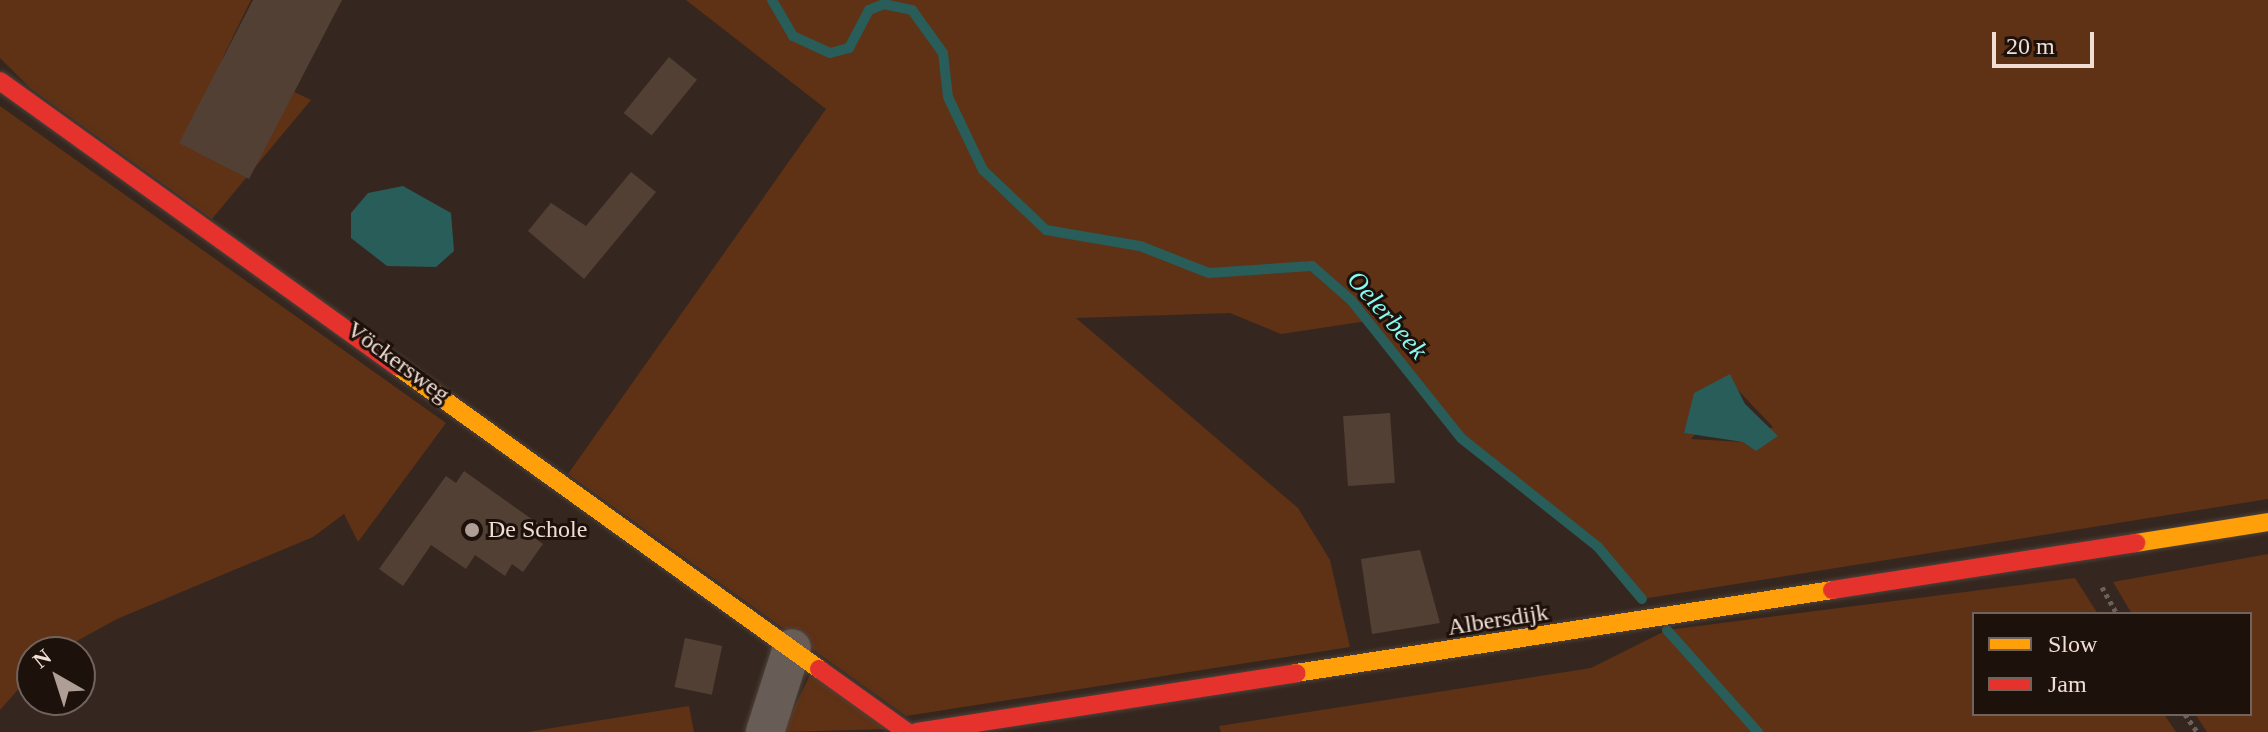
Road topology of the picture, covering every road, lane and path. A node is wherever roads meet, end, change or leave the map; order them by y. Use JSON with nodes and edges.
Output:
{"nodes":[{"id":1,"x":0,"y":81,"type":"edge"},
{"id":2,"x":2268,"y":522,"type":"edge"},
{"id":3,"x":792,"y":648,"type":"junction"},
{"id":4,"x":765,"y":732,"type":"edge"},
{"id":5,"x":907,"y":732,"type":"edge"},
{"id":6,"x":917,"y":732,"type":"edge"}],
"edges":[{"from":1,"to":3,"type":"street","name":"Vöckersweg"},
{"from":2,"to":6,"type":"street","name":"Albersdijk"},
{"from":3,"to":4,"type":"street"},
{"from":3,"to":5,"type":"street","name":"Vöckersweg"}]}
